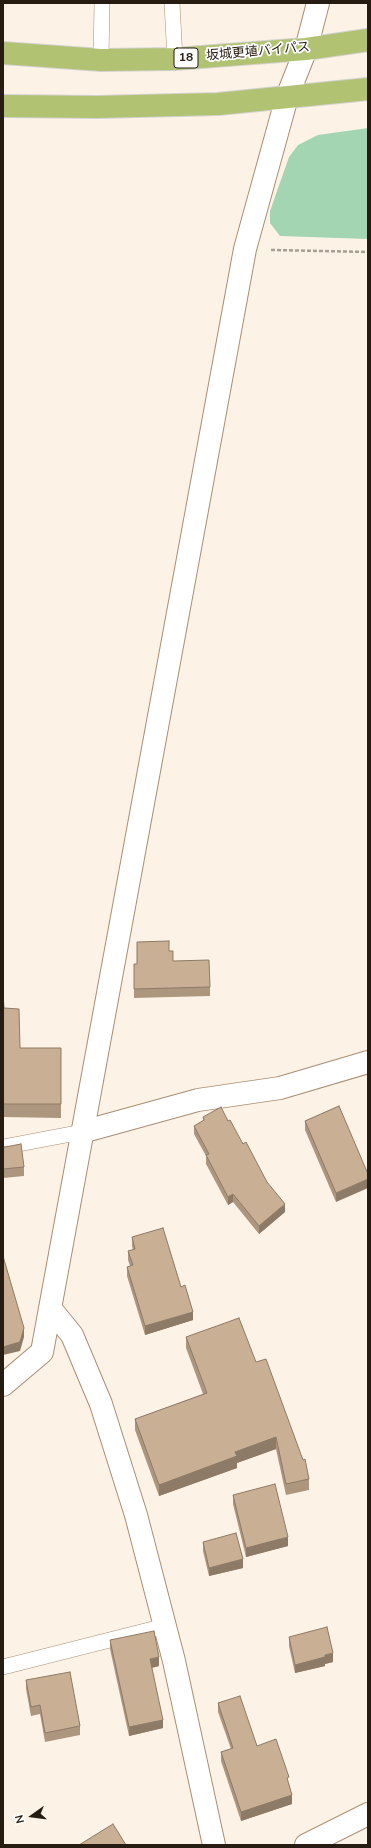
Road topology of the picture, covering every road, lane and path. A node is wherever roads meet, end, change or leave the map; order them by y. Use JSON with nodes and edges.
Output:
{"nodes":[{"id":1,"x":102,"y":3,"type":"edge"},
{"id":2,"x":172,"y":3,"type":"edge"},
{"id":3,"x":318,"y":3,"type":"edge"},
{"id":4,"x":368,"y":40,"type":"edge"},
{"id":5,"x":306,"y":49,"type":"junction"},
{"id":6,"x":3,"y":53,"type":"edge"},
{"id":7,"x":175,"y":59,"type":"junction"},
{"id":8,"x":101,"y":60,"type":"junction"},
{"id":9,"x":368,"y":89,"type":"edge"},
{"id":10,"x":287,"y":97,"type":"junction"},
{"id":11,"x":3,"y":106,"type":"edge"},
{"id":12,"x":245,"y":249,"type":"junction"},
{"id":13,"x":368,"y":252,"type":"edge"},
{"id":14,"x":368,"y":1062,"type":"edge"},
{"id":15,"x":82,"y":1132,"type":"junction"},
{"id":16,"x":3,"y":1148,"type":"edge"},
{"id":17,"x":50,"y":1308,"type":"junction"},
{"id":18,"x":3,"y":1385,"type":"edge"},
{"id":19,"x":165,"y":1626,"type":"junction"},
{"id":20,"x":3,"y":1667,"type":"edge"},
{"id":21,"x":368,"y":1814,"type":"edge"},
{"id":22,"x":214,"y":1845,"type":"edge"},
{"id":23,"x":306,"y":1845,"type":"edge"}],
"edges":[{"from":1,"to":8,"type":"lane"},
{"from":2,"to":7,"type":"lane"},
{"from":3,"to":5,"type":"street"},
{"from":4,"to":5,"type":"highway","name":"坂城更埴バイパス","number":"18"},
{"from":5,"to":7,"type":"highway","name":"坂城更埴バイパス","number":"18"},
{"from":5,"to":10,"type":"street"},
{"from":6,"to":8,"type":"highway","name":"坂城更埴バイパス","number":"18"},
{"from":7,"to":8,"type":"highway","name":"坂城更埴バイパス","number":"18"},
{"from":9,"to":10,"type":"highway"},
{"from":10,"to":11,"type":"highway"},
{"from":10,"to":12,"type":"street"},
{"from":12,"to":13,"type":"path"},
{"from":12,"to":15,"type":"street"},
{"from":14,"to":15,"type":"street"},
{"from":15,"to":16,"type":"lane"},
{"from":15,"to":17,"type":"street"},
{"from":17,"to":18,"type":"street"},
{"from":17,"to":19,"type":"street"},
{"from":19,"to":20,"type":"lane"},
{"from":19,"to":22,"type":"street"},
{"from":21,"to":23,"type":"street"}]}
